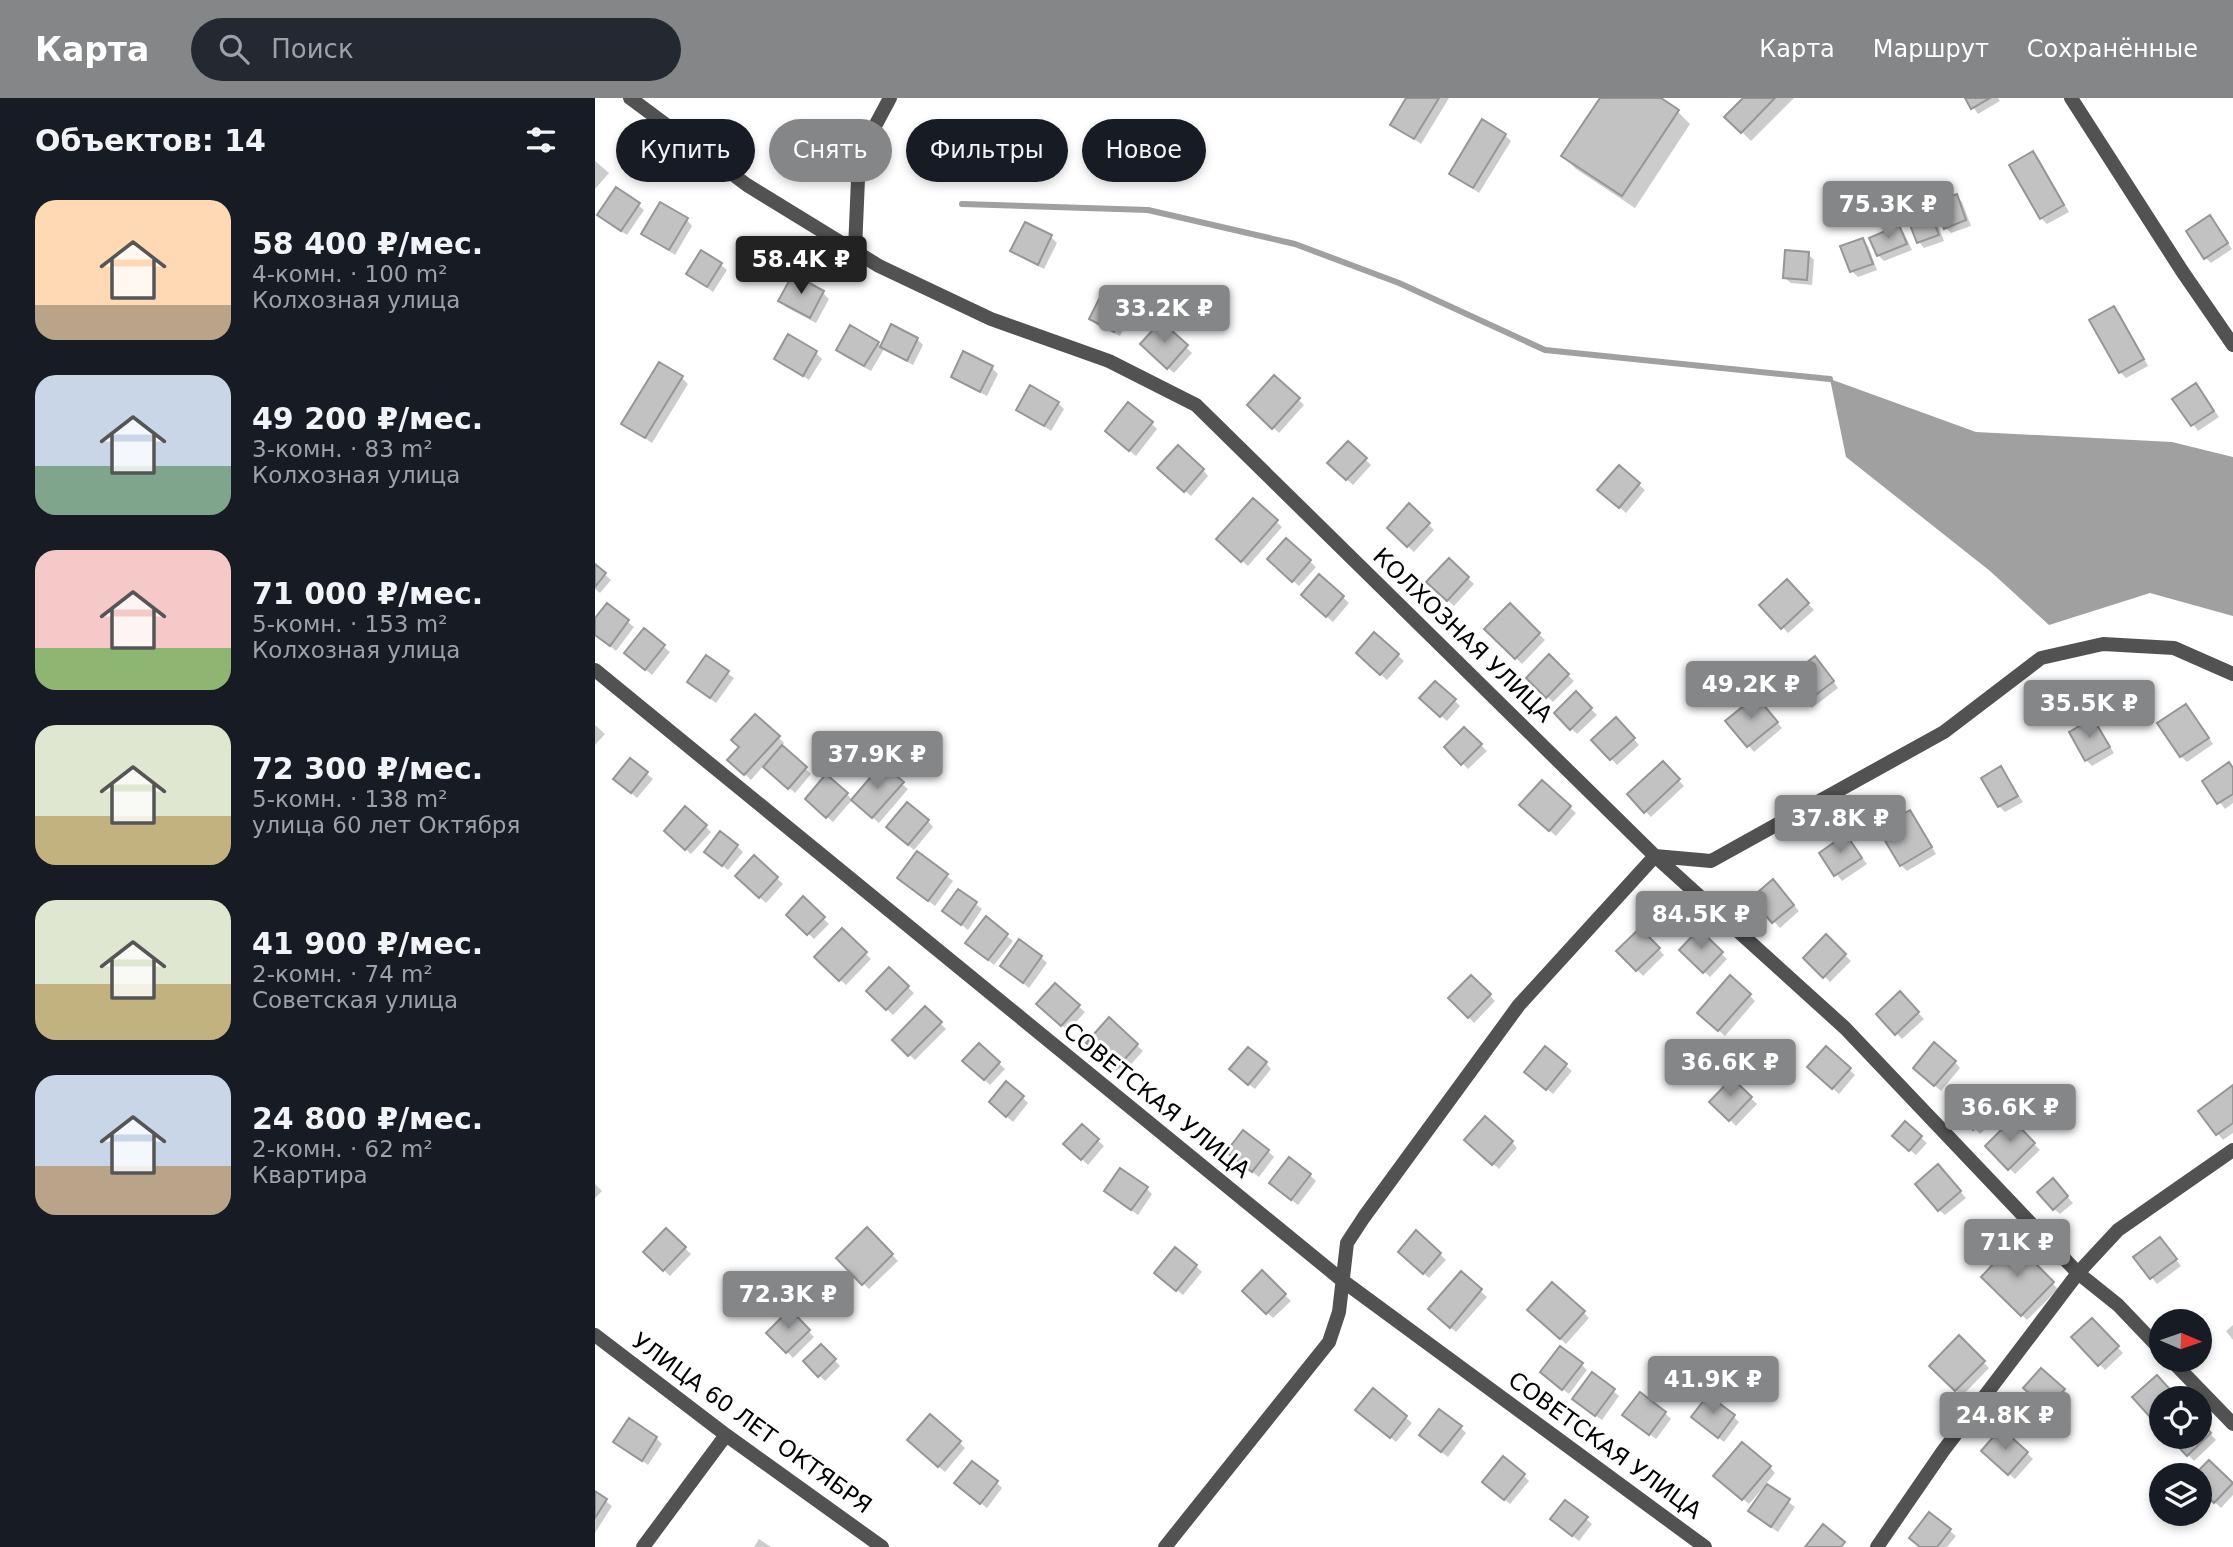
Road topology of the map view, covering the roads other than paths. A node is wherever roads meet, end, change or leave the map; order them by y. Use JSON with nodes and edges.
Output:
{"nodes":[{"id":1,"x":630,"y":98,"type":"edge"},
{"id":2,"x":890,"y":98,"type":"edge"},
{"id":3,"x":2071,"y":98,"type":"edge"},
{"id":4,"x":855,"y":250,"type":"junction"},
{"id":5,"x":2233,"y":345,"type":"edge"},
{"id":6,"x":595,"y":670,"type":"edge"},
{"id":7,"x":2233,"y":674,"type":"edge"},
{"id":8,"x":1655,"y":856,"type":"junction"},
{"id":9,"x":2233,"y":1150,"type":"edge"},
{"id":10,"x":2078,"y":1273,"type":"junction"},
{"id":11,"x":1343,"y":1281,"type":"junction"},
{"id":12,"x":595,"y":1335,"type":"edge"},
{"id":13,"x":2149,"y":1338,"type":"edge"},
{"id":14,"x":2183,"y":1372,"type":"edge"},
{"id":15,"x":2233,"y":1424,"type":"edge"},
{"id":16,"x":726,"y":1435,"type":"junction"},
{"id":17,"x":643,"y":1547,"type":"edge"},
{"id":18,"x":881,"y":1547,"type":"edge"},
{"id":19,"x":1165,"y":1547,"type":"edge"},
{"id":20,"x":1705,"y":1547,"type":"edge"},
{"id":21,"x":1877,"y":1547,"type":"edge"}],
"edges":[{"from":1,"to":4,"type":"street","name":"КОЛХОЗНАЯ УЛИЦА"},
{"from":2,"to":4,"type":"street"},
{"from":3,"to":5,"type":"street"},
{"from":4,"to":8,"type":"street","name":"КОЛХОЗНАЯ УЛИЦА"},
{"from":6,"to":11,"type":"street","name":"СОВЕТСКАЯ УЛИЦА"},
{"from":7,"to":8,"type":"street"},
{"from":8,"to":10,"type":"street","name":"КОЛХОЗНАЯ УЛИЦА"},
{"from":8,"to":11,"type":"street"},
{"from":9,"to":10,"type":"street"},
{"from":10,"to":13,"type":"street","name":"КОЛХОЗНАЯ УЛИЦА"},
{"from":10,"to":21,"type":"street"},
{"from":11,"to":19,"type":"street"},
{"from":11,"to":20,"type":"street","name":"СОВЕТСКАЯ УЛИЦА"},
{"from":12,"to":16,"type":"street","name":"УЛИЦА 60 ЛЕТ ОКТЯБРЯ"},
{"from":14,"to":15,"type":"street"},
{"from":16,"to":17,"type":"street"},
{"from":16,"to":18,"type":"street","name":"УЛИЦА 60 ЛЕТ ОКТЯБРЯ"}]}
